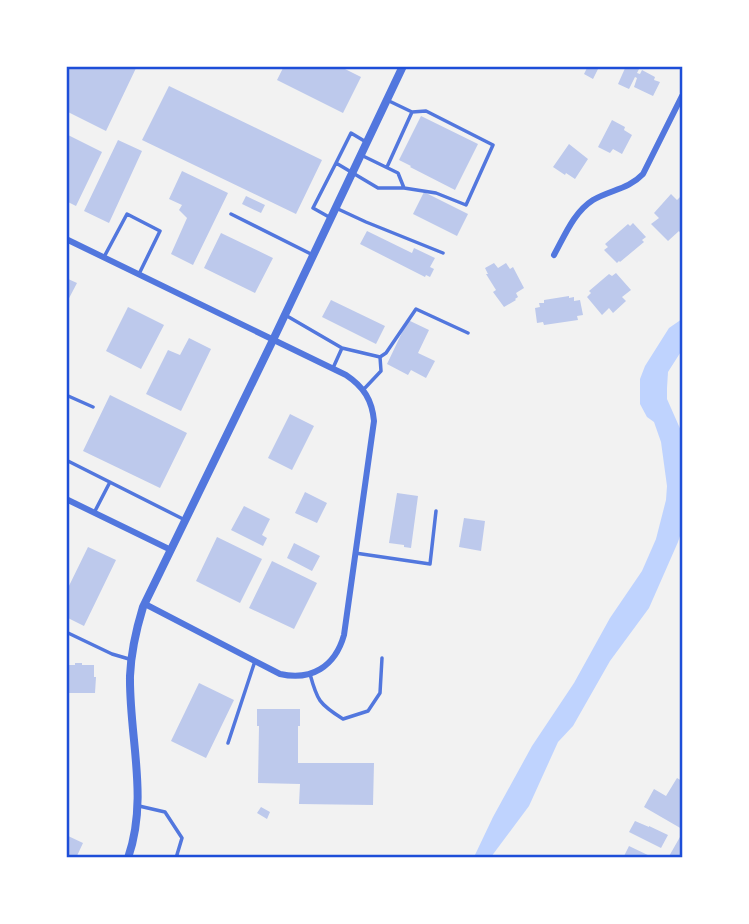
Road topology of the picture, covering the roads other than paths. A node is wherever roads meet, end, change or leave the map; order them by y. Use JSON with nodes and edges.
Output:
{"nodes":[{"id":1,"x":402,"y":66,"type":"edge"},
{"id":2,"x":682,"y":96,"type":"edge"},
{"id":3,"x":387,"y":100,"type":"junction"},
{"id":4,"x":412,"y":111,"type":"junction"},
{"id":5,"x":367,"y":142,"type":"junction"},
{"id":6,"x":361,"y":155,"type":"junction"},
{"id":7,"x":336,"y":163,"type":"junction"},
{"id":8,"x":387,"y":167,"type":"junction"},
{"id":9,"x":353,"y":172,"type":"junction"},
{"id":10,"x":404,"y":188,"type":"junction"},
{"id":11,"x":336,"y":208,"type":"junction"},
{"id":12,"x":231,"y":214,"type":"dead end"},
{"id":13,"x":331,"y":218,"type":"junction"},
{"id":14,"x":66,"y":239,"type":"edge"},
{"id":15,"x":443,"y":253,"type":"dead end"},
{"id":16,"x":554,"y":255,"type":"dead end"},
{"id":17,"x":313,"y":256,"type":"junction"},
{"id":18,"x":104,"y":257,"type":"junction"},
{"id":19,"x":139,"y":274,"type":"junction"},
{"id":20,"x":285,"y":315,"type":"junction"},
{"id":21,"x":468,"y":333,"type":"dead end"},
{"id":22,"x":273,"y":340,"type":"junction"},
{"id":23,"x":342,"y":348,"type":"junction"},
{"id":24,"x":380,"y":357,"type":"junction"},
{"id":25,"x":333,"y":369,"type":"junction"},
{"id":26,"x":364,"y":389,"type":"junction"},
{"id":27,"x":66,"y":395,"type":"edge"},
{"id":28,"x":93,"y":407,"type":"dead end"},
{"id":29,"x":66,"y":460,"type":"edge"},
{"id":30,"x":110,"y":482,"type":"junction"},
{"id":31,"x":66,"y":499,"type":"edge"},
{"id":32,"x":436,"y":511,"type":"dead end"},
{"id":33,"x":94,"y":512,"type":"junction"},
{"id":34,"x":185,"y":520,"type":"junction"},
{"id":35,"x":171,"y":550,"type":"junction"},
{"id":36,"x":355,"y":553,"type":"junction"},
{"id":37,"x":145,"y":604,"type":"junction"},
{"id":38,"x":66,"y":632,"type":"edge"},
{"id":39,"x":382,"y":658,"type":"dead end"},
{"id":40,"x":132,"y":659,"type":"junction"},
{"id":41,"x":255,"y":661,"type":"junction"},
{"id":42,"x":310,"y":674,"type":"junction"},
{"id":43,"x":228,"y":743,"type":"dead end"},
{"id":44,"x":138,"y":806,"type":"junction"},
{"id":45,"x":128,"y":858,"type":"edge"},
{"id":46,"x":176,"y":858,"type":"edge"}],
"edges":[{"from":1,"to":3,"type":"street"},
{"from":2,"to":16,"type":"street"},
{"from":3,"to":4,"type":"lane"},
{"from":3,"to":5,"type":"street"},
{"from":4,"to":8,"type":"lane"},
{"from":4,"to":10,"type":"lane"},
{"from":5,"to":6,"type":"street"},
{"from":5,"to":7,"type":"lane"},
{"from":6,"to":8,"type":"lane"},
{"from":6,"to":9,"type":"street"},
{"from":7,"to":9,"type":"lane"},
{"from":7,"to":13,"type":"lane"},
{"from":8,"to":10,"type":"lane"},
{"from":9,"to":10,"type":"lane"},
{"from":9,"to":11,"type":"street"},
{"from":11,"to":13,"type":"street"},
{"from":11,"to":15,"type":"lane"},
{"from":12,"to":17,"type":"lane"},
{"from":13,"to":17,"type":"street"},
{"from":14,"to":18,"type":"street"},
{"from":17,"to":20,"type":"street"},
{"from":18,"to":19,"type":"street"},
{"from":18,"to":19,"type":"lane"},
{"from":19,"to":22,"type":"street"},
{"from":20,"to":22,"type":"street"},
{"from":20,"to":23,"type":"lane"},
{"from":21,"to":24,"type":"lane"},
{"from":22,"to":25,"type":"street"},
{"from":22,"to":34,"type":"street"},
{"from":23,"to":24,"type":"lane"},
{"from":23,"to":25,"type":"lane"},
{"from":24,"to":26,"type":"lane"},
{"from":25,"to":26,"type":"street"},
{"from":26,"to":36,"type":"street"},
{"from":27,"to":28,"type":"lane"},
{"from":29,"to":30,"type":"lane"},
{"from":30,"to":33,"type":"lane"},
{"from":30,"to":34,"type":"lane"},
{"from":31,"to":33,"type":"street"},
{"from":32,"to":36,"type":"lane"},
{"from":33,"to":35,"type":"street"},
{"from":34,"to":35,"type":"street"},
{"from":35,"to":37,"type":"street"},
{"from":36,"to":42,"type":"street"},
{"from":37,"to":40,"type":"street"},
{"from":37,"to":41,"type":"street"},
{"from":38,"to":40,"type":"lane"},
{"from":39,"to":42,"type":"lane"},
{"from":40,"to":44,"type":"street"},
{"from":41,"to":42,"type":"street"},
{"from":41,"to":43,"type":"lane"},
{"from":44,"to":45,"type":"street"},
{"from":44,"to":46,"type":"lane"}]}
